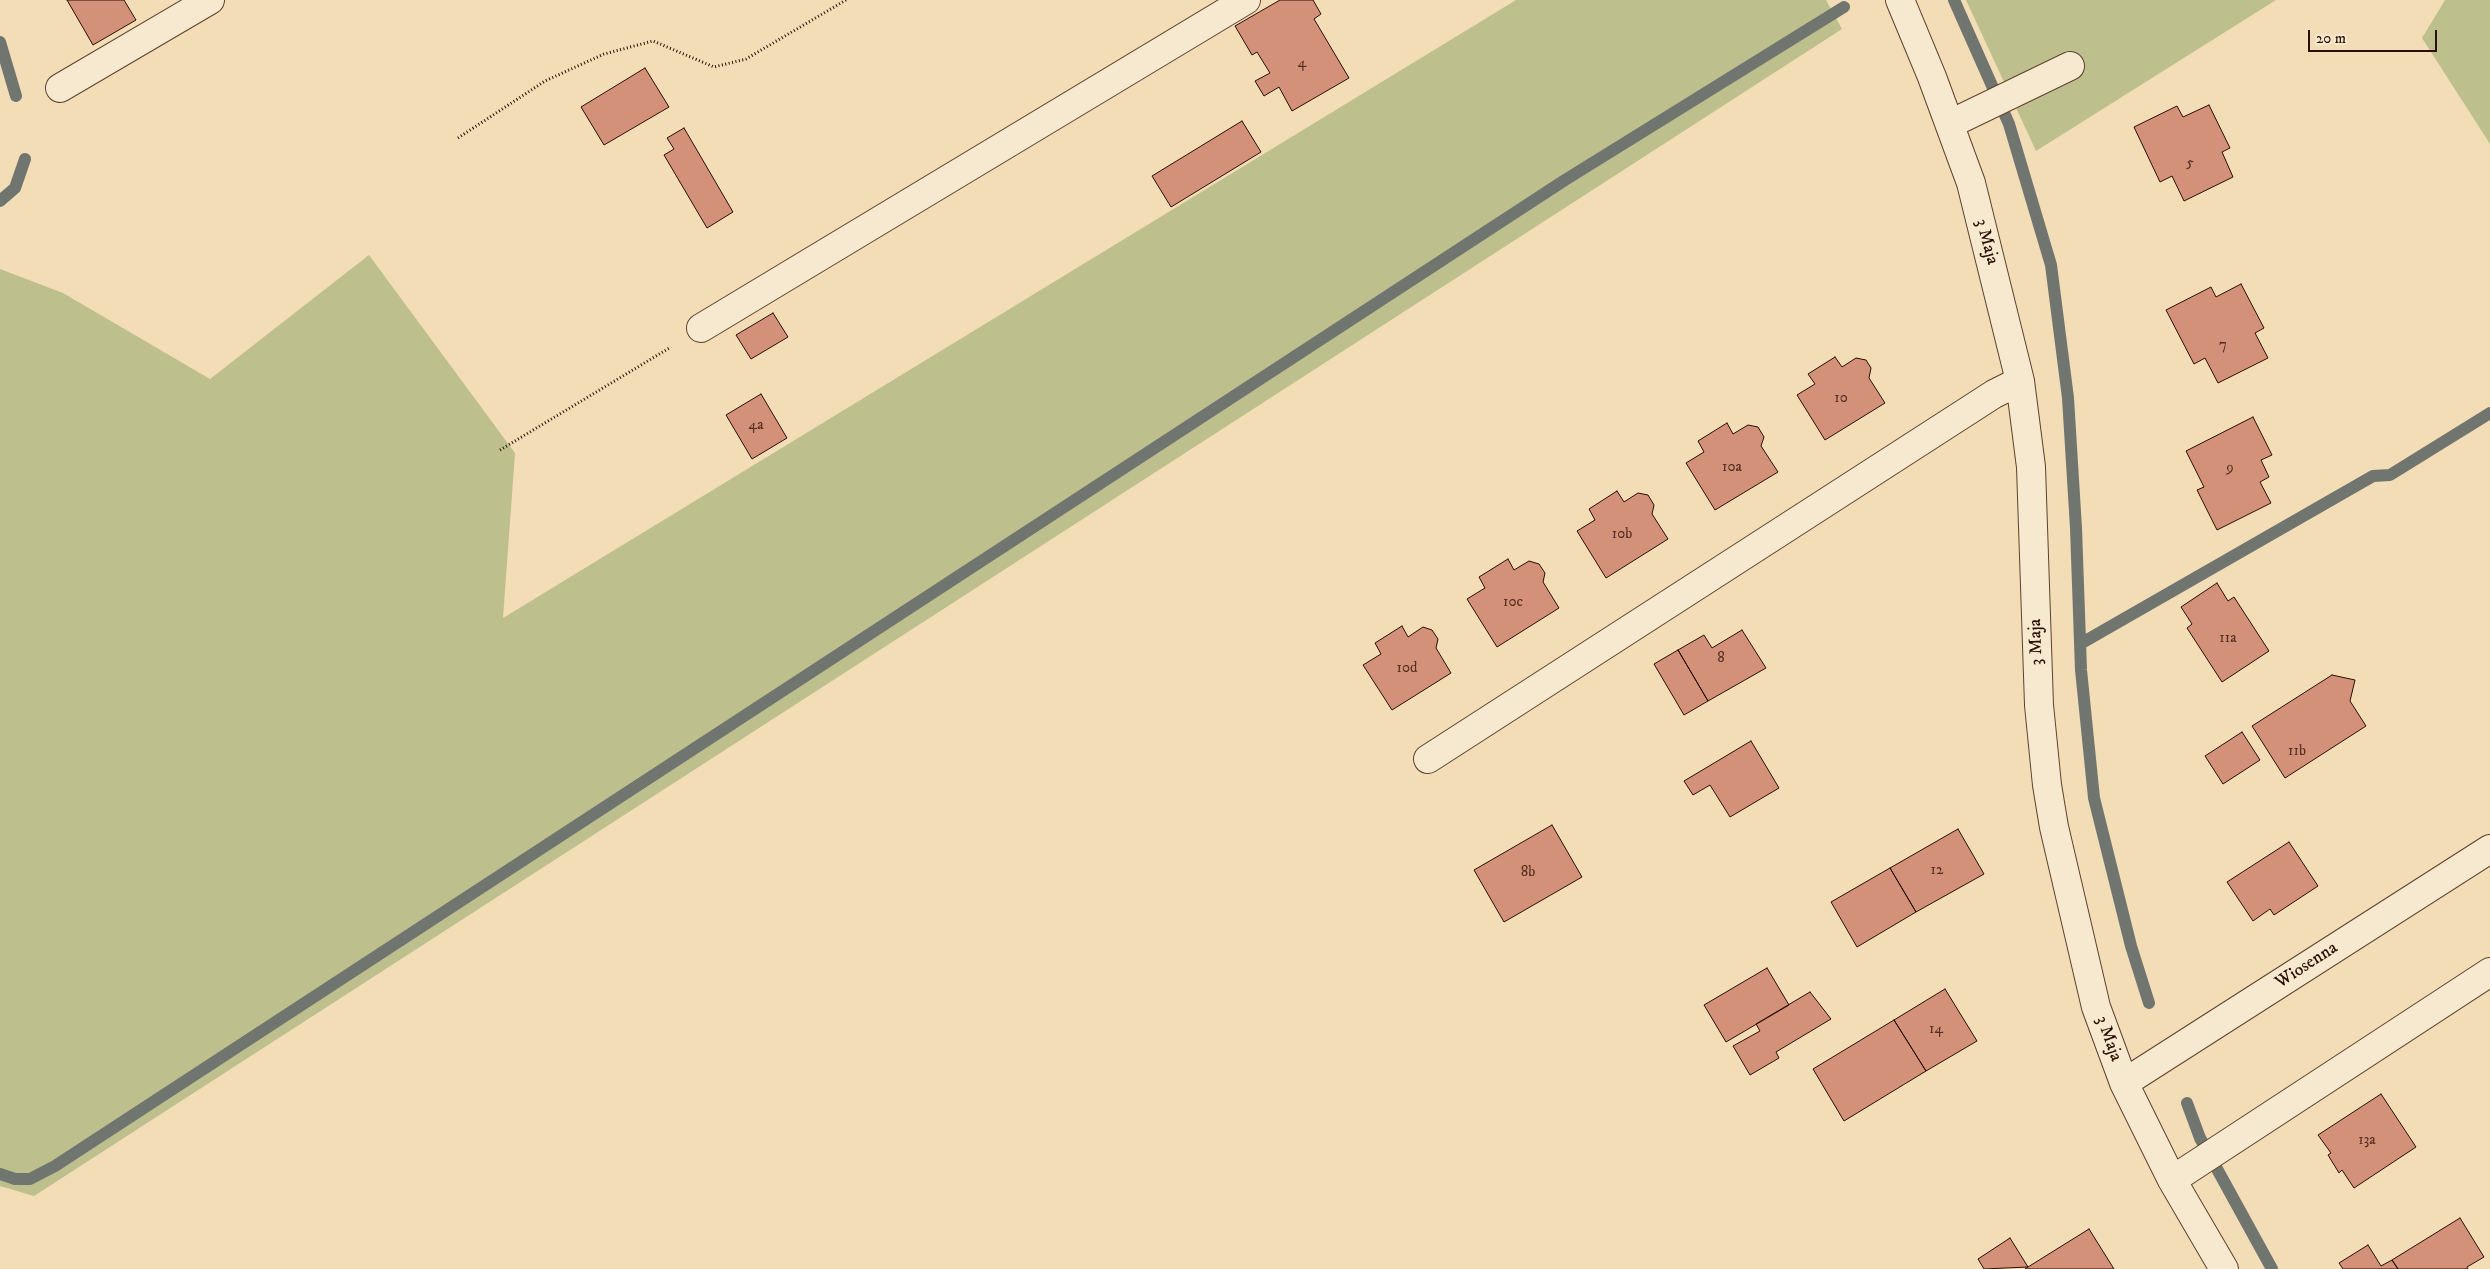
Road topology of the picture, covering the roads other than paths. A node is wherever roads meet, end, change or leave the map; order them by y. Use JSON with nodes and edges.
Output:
{"nodes":[{"id":1,"x":210,"y":0,"type":"edge"},
{"id":2,"x":1246,"y":0,"type":"edge"},
{"id":3,"x":1900,"y":0,"type":"edge"},
{"id":4,"x":2070,"y":66,"type":"dead end"},
{"id":5,"x":60,"y":88,"type":"dead end"},
{"id":6,"x":1950,"y":124,"type":"junction"},
{"id":7,"x":701,"y":328,"type":"road end"},
{"id":8,"x":2020,"y":381,"type":"junction"},
{"id":9,"x":1428,"y":759,"type":"dead end"},
{"id":10,"x":2490,"y":849,"type":"edge"},
{"id":11,"x":2490,"y":972,"type":"edge"},
{"id":12,"x":2124,"y":1083,"type":"junction"},
{"id":13,"x":2172,"y":1180,"type":"junction"},
{"id":14,"x":2224,"y":1269,"type":"edge"}],
"edges":[{"from":1,"to":5,"type":"street"},
{"from":2,"to":7,"type":"street"},
{"from":3,"to":6,"type":"street","name":"3 Maja"},
{"from":4,"to":6,"type":"street"},
{"from":6,"to":8,"type":"street","name":"3 Maja"},
{"from":8,"to":9,"type":"street"},
{"from":8,"to":12,"type":"street","name":"3 Maja"},
{"from":10,"to":12,"type":"street","name":"Wiosenna"},
{"from":11,"to":13,"type":"street"},
{"from":12,"to":13,"type":"street","name":"3 Maja"},
{"from":13,"to":14,"type":"street","name":"3 Maja"}]}
